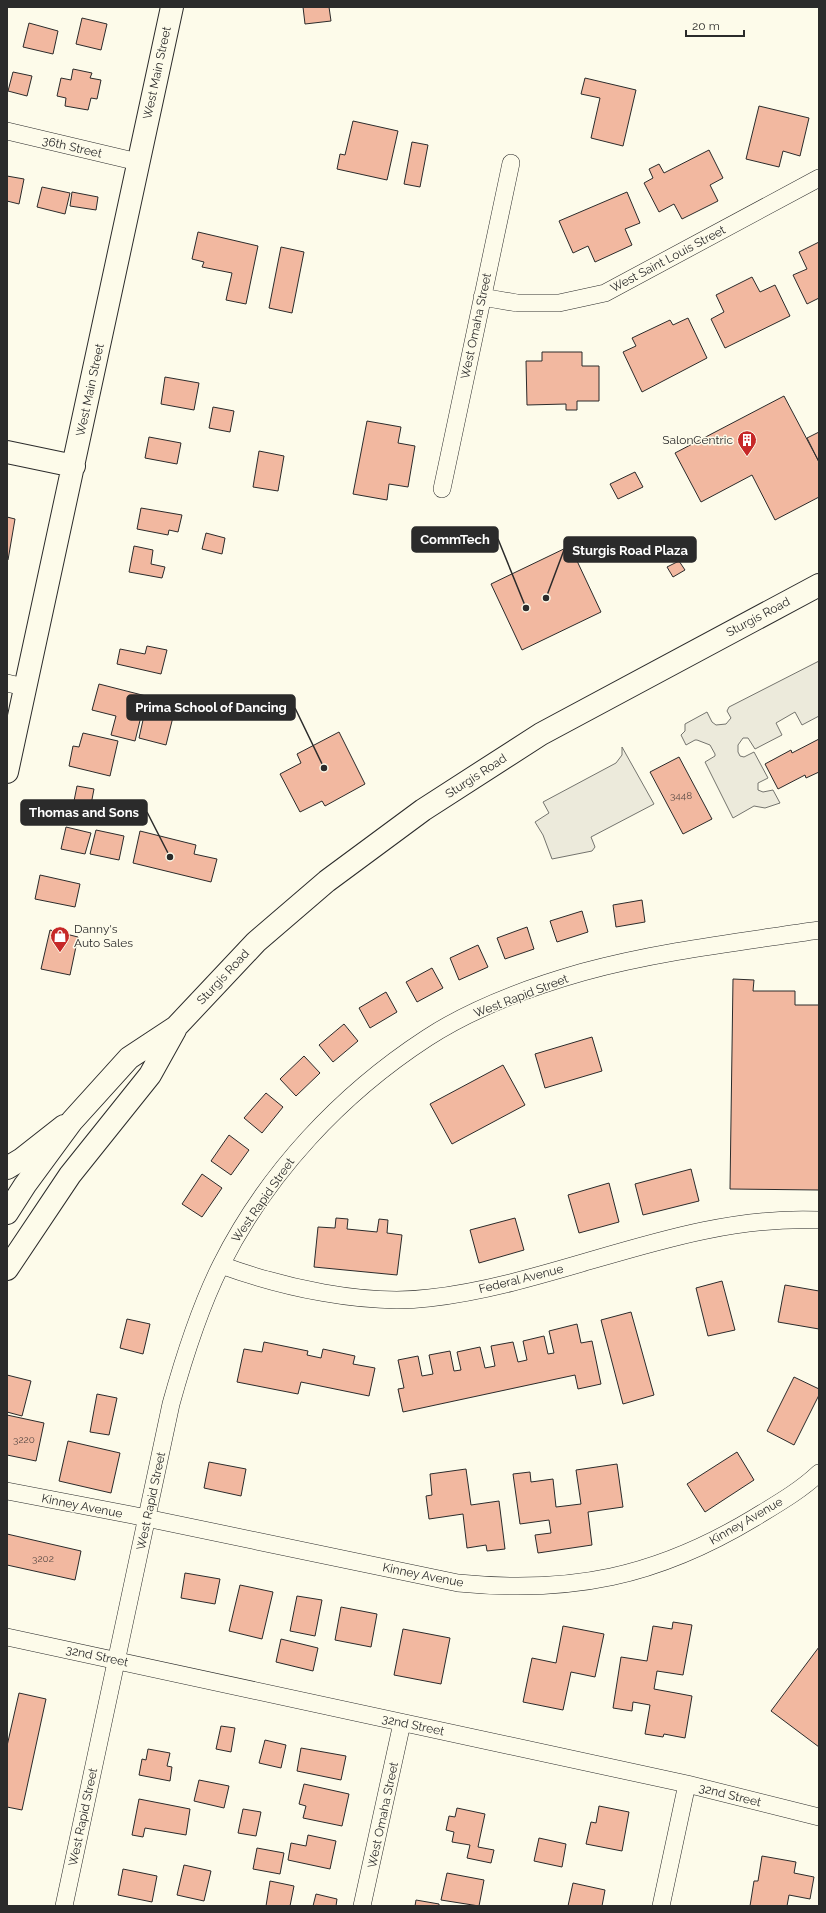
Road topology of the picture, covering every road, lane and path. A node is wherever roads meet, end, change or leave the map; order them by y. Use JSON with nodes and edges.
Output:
{"nodes":[{"id":1,"x":172,"y":7,"type":"edge"},
{"id":2,"x":7,"y":131,"type":"edge"},
{"id":3,"x":138,"y":162,"type":"junction"},
{"id":4,"x":511,"y":163,"type":"dead end"},
{"id":5,"x":819,"y":178,"type":"edge"},
{"id":6,"x":482,"y":297,"type":"junction"},
{"id":7,"x":7,"y":452,"type":"edge"},
{"id":8,"x":74,"y":466,"type":"junction"},
{"id":9,"x":442,"y":489,"type":"dead end"},
{"id":10,"x":819,"y":584,"type":"edge"},
{"id":11,"x":16,"y":685,"type":"edge"},
{"id":12,"x":7,"y":772,"type":"edge"},
{"id":13,"x":819,"y":930,"type":"edge"},
{"id":14,"x":176,"y":1027,"type":"junction"},
{"id":15,"x":72,"y":1121,"type":"junction"},
{"id":16,"x":7,"y":1168,"type":"edge"},
{"id":17,"x":7,"y":1213,"type":"edge"},
{"id":18,"x":819,"y":1220,"type":"edge"},
{"id":19,"x":13,"y":1251,"type":"edge"},
{"id":20,"x":221,"y":1265,"type":"junction"},
{"id":21,"x":7,"y":1269,"type":"edge"},
{"id":22,"x":819,"y":1473,"type":"edge"},
{"id":23,"x":7,"y":1492,"type":"edge"},
{"id":24,"x":147,"y":1519,"type":"junction"},
{"id":25,"x":7,"y":1637,"type":"edge"},
{"id":26,"x":117,"y":1660,"type":"junction"},
{"id":27,"x":402,"y":1723,"type":"junction"},
{"id":28,"x":687,"y":1784,"type":"junction"},
{"id":29,"x":819,"y":1817,"type":"edge"},
{"id":30,"x":64,"y":1906,"type":"edge"},
{"id":31,"x":362,"y":1906,"type":"edge"},
{"id":32,"x":661,"y":1906,"type":"edge"}],
"edges":[{"from":1,"to":3,"type":"main road","name":"West Main Street"},
{"from":2,"to":3,"type":"street","name":"36th Street"},
{"from":3,"to":8,"type":"main road","name":"West Main Street"},
{"from":4,"to":6,"type":"street","name":"West Omaha Street"},
{"from":5,"to":6,"type":"street","name":"West Saint Louis Street"},
{"from":6,"to":9,"type":"street","name":"West Omaha Street"},
{"from":7,"to":8,"type":"main road"},
{"from":8,"to":11,"type":"main road","name":"West Main Street"},
{"from":10,"to":14,"type":"main road","name":"Sturgis Road"},
{"from":11,"to":12,"type":"main road","name":"West Main Street"},
{"from":13,"to":20,"type":"street","name":"West Rapid Street"},
{"from":14,"to":15,"type":"main road","name":"Sturgis Road"},
{"from":14,"to":19,"type":"main road","name":"Sturgis Road"},
{"from":15,"to":16,"type":"main road"},
{"from":15,"to":17,"type":"main road","name":"Sturgis Road"},
{"from":18,"to":20,"type":"street","name":"Federal Avenue"},
{"from":19,"to":21,"type":"main road","name":"Sturgis Road"},
{"from":20,"to":24,"type":"street","name":"West Rapid Street"},
{"from":22,"to":24,"type":"street","name":"Kinney Avenue"},
{"from":23,"to":24,"type":"street","name":"Kinney Avenue"},
{"from":24,"to":26,"type":"street","name":"West Rapid Street"},
{"from":25,"to":26,"type":"street","name":"32nd Street"},
{"from":26,"to":27,"type":"street","name":"32nd Street"},
{"from":26,"to":30,"type":"street","name":"West Rapid Street"},
{"from":27,"to":28,"type":"street","name":"32nd Street"},
{"from":27,"to":31,"type":"street","name":"West Omaha Street"},
{"from":28,"to":29,"type":"street","name":"32nd Street"},
{"from":28,"to":32,"type":"street"}]}
